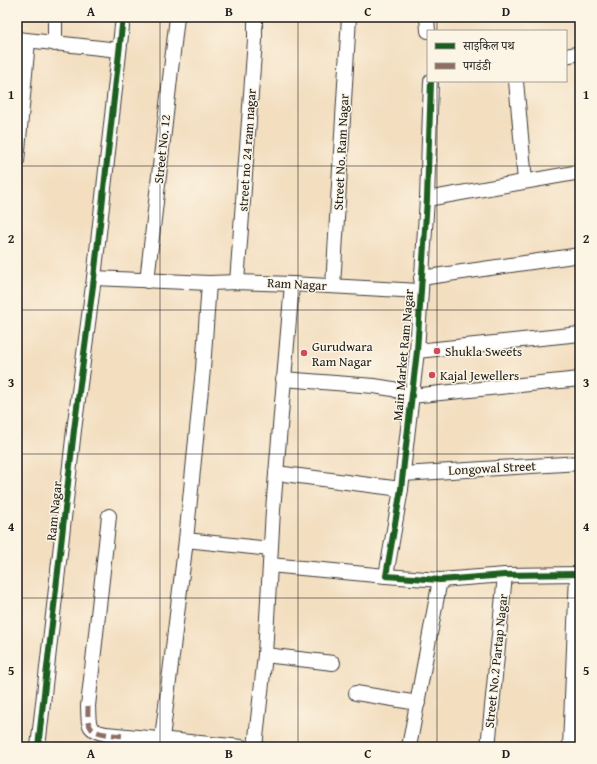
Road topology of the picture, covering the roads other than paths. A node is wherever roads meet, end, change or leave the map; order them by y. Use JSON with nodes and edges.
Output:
{"nodes":[{"id":1,"x":55,"y":17,"type":"edge"},
{"id":2,"x":123,"y":17,"type":"edge"},
{"id":3,"x":177,"y":17,"type":"edge"},
{"id":4,"x":255,"y":17,"type":"edge"},
{"id":5,"x":348,"y":17,"type":"edge"},
{"id":6,"x":428,"y":17,"type":"edge"},
{"id":7,"x":428,"y":30,"type":"edge"},
{"id":8,"x":23,"y":40,"type":"edge"},
{"id":9,"x":55,"y":44,"type":"junction"},
{"id":10,"x":119,"y":50,"type":"junction"},
{"id":11,"x":580,"y":53,"type":"edge"},
{"id":12,"x":567,"y":56,"type":"edge"},
{"id":13,"x":434,"y":82,"type":"edge"},
{"id":14,"x":516,"y":82,"type":"edge"},
{"id":15,"x":17,"y":161,"type":"edge"},
{"id":16,"x":580,"y":172,"type":"edge"},
{"id":17,"x":525,"y":181,"type":"junction"},
{"id":18,"x":427,"y":199,"type":"junction"},
{"id":19,"x":580,"y":255,"type":"edge"},
{"id":20,"x":94,"y":278,"type":"junction"},
{"id":21,"x":147,"y":281,"type":"junction"},
{"id":22,"x":237,"y":282,"type":"junction"},
{"id":23,"x":209,"y":283,"type":"junction"},
{"id":24,"x":292,"y":284,"type":"junction"},
{"id":25,"x":421,"y":285,"type":"junction"},
{"id":26,"x":333,"y":286,"type":"junction"},
{"id":27,"x":580,"y":334,"type":"edge"},
{"id":28,"x":417,"y":351,"type":"junction"},
{"id":29,"x":283,"y":379,"type":"junction"},
{"id":30,"x":580,"y":379,"type":"edge"},
{"id":31,"x":412,"y":396,"type":"junction"},
{"id":32,"x":580,"y":463,"type":"edge"},
{"id":33,"x":276,"y":473,"type":"junction"},
{"id":34,"x":403,"y":474,"type":"junction"},
{"id":35,"x":401,"y":489,"type":"junction"},
{"id":36,"x":108,"y":516,"type":"dead end"},
{"id":37,"x":186,"y":540,"type":"junction"},
{"id":38,"x":270,"y":549,"type":"junction"},
{"id":39,"x":270,"y":565,"type":"junction"},
{"id":40,"x":578,"y":574,"type":"edge"},
{"id":41,"x":505,"y":575,"type":"junction"},
{"id":42,"x":386,"y":576,"type":"junction"},
{"id":43,"x":440,"y":580,"type":"junction"},
{"id":44,"x":265,"y":655,"type":"junction"},
{"id":45,"x":333,"y":663,"type":"dead end"},
{"id":46,"x":356,"y":694,"type":"dead end"},
{"id":47,"x":418,"y":702,"type":"junction"},
{"id":48,"x":162,"y":743,"type":"edge"},
{"id":49,"x":38,"y":747,"type":"edge"},
{"id":50,"x":242,"y":747,"type":"edge"},
{"id":51,"x":255,"y":747,"type":"edge"},
{"id":52,"x":409,"y":747,"type":"edge"},
{"id":53,"x":488,"y":747,"type":"edge"},
{"id":54,"x":570,"y":747,"type":"edge"}],
"edges":[{"from":1,"to":9,"type":"street"},
{"from":2,"to":10,"type":"street"},
{"from":3,"to":21,"type":"street","name":"Street No. 12"},
{"from":4,"to":22,"type":"street","name":"street no 24 ram nagar"},
{"from":5,"to":26,"type":"street","name":"Street No. Ram Nagar"},
{"from":6,"to":7,"type":"street"},
{"from":8,"to":9,"type":"street"},
{"from":8,"to":15,"type":"street"},
{"from":9,"to":10,"type":"street"},
{"from":10,"to":20,"type":"street"},
{"from":11,"to":12,"type":"street"},
{"from":13,"to":18,"type":"street","name":"Main Market Ram Nagar"},
{"from":14,"to":17,"type":"street"},
{"from":16,"to":17,"type":"street"},
{"from":17,"to":18,"type":"street"},
{"from":18,"to":25,"type":"street","name":"Main Market Ram Nagar"},
{"from":19,"to":25,"type":"street","name":"Ram Nagar"},
{"from":20,"to":21,"type":"street","name":"Ram Nagar"},
{"from":20,"to":49,"type":"street","name":"Ram Nagar"},
{"from":21,"to":23,"type":"street","name":"Ram Nagar"},
{"from":22,"to":23,"type":"street","name":"Ram Nagar"},
{"from":22,"to":24,"type":"street","name":"Ram Nagar"},
{"from":23,"to":37,"type":"street"},
{"from":24,"to":26,"type":"street","name":"Ram Nagar"},
{"from":24,"to":29,"type":"street"},
{"from":25,"to":26,"type":"street","name":"Ram Nagar"},
{"from":25,"to":28,"type":"street","name":"Main Market Ram Nagar"},
{"from":27,"to":28,"type":"street"},
{"from":28,"to":31,"type":"street","name":"Main Market Ram Nagar"},
{"from":29,"to":31,"type":"street"},
{"from":29,"to":33,"type":"street"},
{"from":30,"to":31,"type":"street"},
{"from":31,"to":34,"type":"street","name":"Main Market Ram Nagar"},
{"from":32,"to":34,"type":"street","name":"Longowal Street"},
{"from":33,"to":35,"type":"street"},
{"from":33,"to":38,"type":"street"},
{"from":34,"to":35,"type":"street","name":"Main Market Ram Nagar"},
{"from":35,"to":42,"type":"street","name":"Main Market Ram Nagar"},
{"from":36,"to":48,"type":"street"},
{"from":37,"to":38,"type":"street"},
{"from":37,"to":48,"type":"street"},
{"from":38,"to":39,"type":"street"},
{"from":39,"to":42,"type":"street"},
{"from":39,"to":44,"type":"street"},
{"from":40,"to":41,"type":"street"},
{"from":40,"to":54,"type":"street"},
{"from":41,"to":43,"type":"street"},
{"from":41,"to":53,"type":"street","name":"Street No.2 Partap Nagar"},
{"from":42,"to":43,"type":"street"},
{"from":43,"to":47,"type":"street"},
{"from":44,"to":45,"type":"street"},
{"from":44,"to":51,"type":"street"},
{"from":46,"to":47,"type":"street"},
{"from":47,"to":52,"type":"street"},
{"from":48,"to":50,"type":"street"}]}
